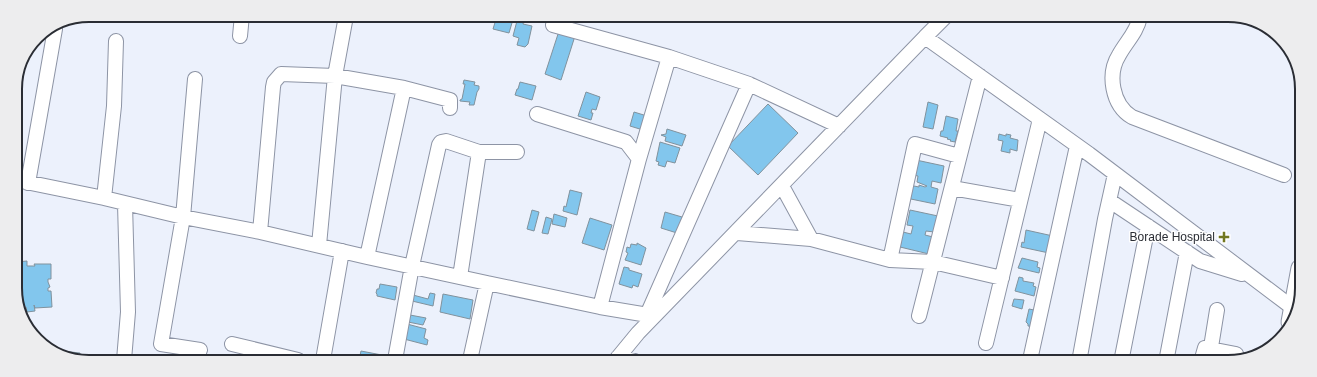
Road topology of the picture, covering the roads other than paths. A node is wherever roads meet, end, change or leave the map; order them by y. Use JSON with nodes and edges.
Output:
{"nodes":[{"id":1,"x":241,"y":22,"type":"edge"},
{"id":2,"x":345,"y":22,"type":"edge"},
{"id":3,"x":940,"y":22,"type":"edge"},
{"id":4,"x":1138,"y":22,"type":"edge"},
{"id":5,"x":553,"y":25,"type":"dead end"},
{"id":6,"x":54,"y":31,"type":"edge"},
{"id":7,"x":240,"y":36,"type":"dead end"},
{"id":8,"x":925,"y":37,"type":"junction"},
{"id":9,"x":116,"y":41,"type":"dead end"},
{"id":10,"x":669,"y":57,"type":"junction"},
{"id":11,"x":334,"y":76,"type":"junction"},
{"id":12,"x":980,"y":76,"type":"junction"},
{"id":13,"x":195,"y":79,"type":"dead end"},
{"id":14,"x":749,"y":84,"type":"junction"},
{"id":15,"x":404,"y":88,"type":"junction"},
{"id":16,"x":450,"y":108,"type":"dead end"},
{"id":17,"x":537,"y":114,"type":"dead end"},
{"id":18,"x":1040,"y":119,"type":"junction"},
{"id":19,"x":839,"y":126,"type":"junction"},
{"id":20,"x":1077,"y":146,"type":"junction"},
{"id":21,"x":479,"y":152,"type":"junction"},
{"id":22,"x":517,"y":152,"type":"dead end"},
{"id":23,"x":959,"y":156,"type":"junction"},
{"id":24,"x":639,"y":159,"type":"junction"},
{"id":25,"x":1115,"y":174,"type":"junction"},
{"id":26,"x":1284,"y":175,"type":"dead end"},
{"id":27,"x":22,"y":182,"type":"edge"},
{"id":28,"x":782,"y":186,"type":"junction"},
{"id":29,"x":952,"y":188,"type":"junction"},
{"id":30,"x":104,"y":198,"type":"junction"},
{"id":31,"x":1020,"y":200,"type":"junction"},
{"id":32,"x":1110,"y":201,"type":"junction"},
{"id":33,"x":124,"y":204,"type":"junction"},
{"id":34,"x":184,"y":217,"type":"junction"},
{"id":35,"x":1105,"y":219,"type":"junction"},
{"id":36,"x":1142,"y":223,"type":"junction"},
{"id":37,"x":260,"y":232,"type":"junction"},
{"id":38,"x":737,"y":232,"type":"junction"},
{"id":39,"x":811,"y":239,"type":"junction"},
{"id":40,"x":319,"y":245,"type":"junction"},
{"id":41,"x":342,"y":251,"type":"junction"},
{"id":42,"x":1187,"y":252,"type":"junction"},
{"id":43,"x":368,"y":257,"type":"junction"},
{"id":44,"x":890,"y":260,"type":"junction"},
{"id":45,"x":933,"y":262,"type":"junction"},
{"id":46,"x":412,"y":266,"type":"junction"},
{"id":47,"x":460,"y":277,"type":"junction"},
{"id":48,"x":1252,"y":277,"type":"junction"},
{"id":49,"x":1002,"y":278,"type":"junction"},
{"id":50,"x":487,"y":283,"type":"junction"},
{"id":51,"x":600,"y":307,"type":"junction"},
{"id":52,"x":1217,"y":310,"type":"dead end"},
{"id":53,"x":1290,"y":313,"type":"edge"},
{"id":54,"x":651,"y":316,"type":"junction"},
{"id":55,"x":919,"y":316,"type":"dead end"},
{"id":56,"x":986,"y":343,"type":"dead end"},
{"id":57,"x":232,"y":344,"type":"dead end"},
{"id":58,"x":1205,"y":348,"type":"junction"},
{"id":59,"x":200,"y":350,"type":"dead end"},
{"id":60,"x":124,"y":355,"type":"edge"},
{"id":61,"x":277,"y":355,"type":"edge"},
{"id":62,"x":324,"y":355,"type":"edge"},
{"id":63,"x":396,"y":355,"type":"edge"},
{"id":64,"x":471,"y":355,"type":"edge"},
{"id":65,"x":620,"y":355,"type":"edge"},
{"id":66,"x":1031,"y":355,"type":"edge"},
{"id":67,"x":1080,"y":355,"type":"edge"},
{"id":68,"x":1122,"y":355,"type":"edge"},
{"id":69,"x":1167,"y":355,"type":"edge"},
{"id":70,"x":1203,"y":355,"type":"edge"},
{"id":71,"x":1232,"y":355,"type":"edge"}],
"edges":[{"from":1,"to":7,"type":"street"},
{"from":2,"to":11,"type":"street"},
{"from":3,"to":8,"type":"street"},
{"from":4,"to":26,"type":"street"},
{"from":5,"to":10,"type":"street"},
{"from":6,"to":27,"type":"street"},
{"from":8,"to":12,"type":"street"},
{"from":8,"to":19,"type":"street"},
{"from":9,"to":30,"type":"street"},
{"from":10,"to":14,"type":"street"},
{"from":10,"to":24,"type":"street"},
{"from":11,"to":15,"type":"street"},
{"from":11,"to":37,"type":"street"},
{"from":11,"to":40,"type":"street"},
{"from":12,"to":18,"type":"street"},
{"from":12,"to":23,"type":"street"},
{"from":13,"to":34,"type":"street"},
{"from":14,"to":19,"type":"street"},
{"from":14,"to":54,"type":"street"},
{"from":15,"to":16,"type":"street"},
{"from":15,"to":43,"type":"street"},
{"from":17,"to":24,"type":"street"},
{"from":18,"to":20,"type":"street"},
{"from":18,"to":31,"type":"street"},
{"from":19,"to":28,"type":"street"},
{"from":20,"to":25,"type":"street"},
{"from":20,"to":66,"type":"street"},
{"from":21,"to":22,"type":"street"},
{"from":21,"to":46,"type":"street"},
{"from":21,"to":47,"type":"street"},
{"from":23,"to":29,"type":"street"},
{"from":23,"to":44,"type":"street"},
{"from":24,"to":51,"type":"street"},
{"from":25,"to":32,"type":"street"},
{"from":25,"to":48,"type":"street"},
{"from":27,"to":30,"type":"street"},
{"from":28,"to":38,"type":"street"},
{"from":28,"to":39,"type":"street"},
{"from":29,"to":31,"type":"street"},
{"from":29,"to":45,"type":"street"},
{"from":30,"to":33,"type":"street"},
{"from":31,"to":49,"type":"street"},
{"from":32,"to":35,"type":"street"},
{"from":32,"to":36,"type":"street"},
{"from":33,"to":34,"type":"street"},
{"from":33,"to":60,"type":"street"},
{"from":34,"to":37,"type":"street"},
{"from":34,"to":59,"type":"street"},
{"from":35,"to":36,"type":"street"},
{"from":35,"to":67,"type":"street"},
{"from":36,"to":42,"type":"street"},
{"from":36,"to":68,"type":"street"},
{"from":37,"to":40,"type":"street"},
{"from":38,"to":39,"type":"street"},
{"from":38,"to":54,"type":"street"},
{"from":39,"to":44,"type":"street"},
{"from":40,"to":41,"type":"street"},
{"from":41,"to":43,"type":"street"},
{"from":41,"to":62,"type":"street"},
{"from":42,"to":48,"type":"street"},
{"from":42,"to":69,"type":"street"},
{"from":43,"to":46,"type":"street"},
{"from":44,"to":45,"type":"street"},
{"from":45,"to":49,"type":"street"},
{"from":45,"to":55,"type":"street"},
{"from":46,"to":47,"type":"street"},
{"from":46,"to":63,"type":"street"},
{"from":47,"to":50,"type":"street"},
{"from":48,"to":53,"type":"street"},
{"from":49,"to":56,"type":"street"},
{"from":50,"to":51,"type":"street"},
{"from":50,"to":64,"type":"street"},
{"from":51,"to":54,"type":"street"},
{"from":52,"to":58,"type":"street"},
{"from":54,"to":65,"type":"street"},
{"from":57,"to":61,"type":"street"},
{"from":58,"to":70,"type":"street"},
{"from":58,"to":71,"type":"street"}]}
